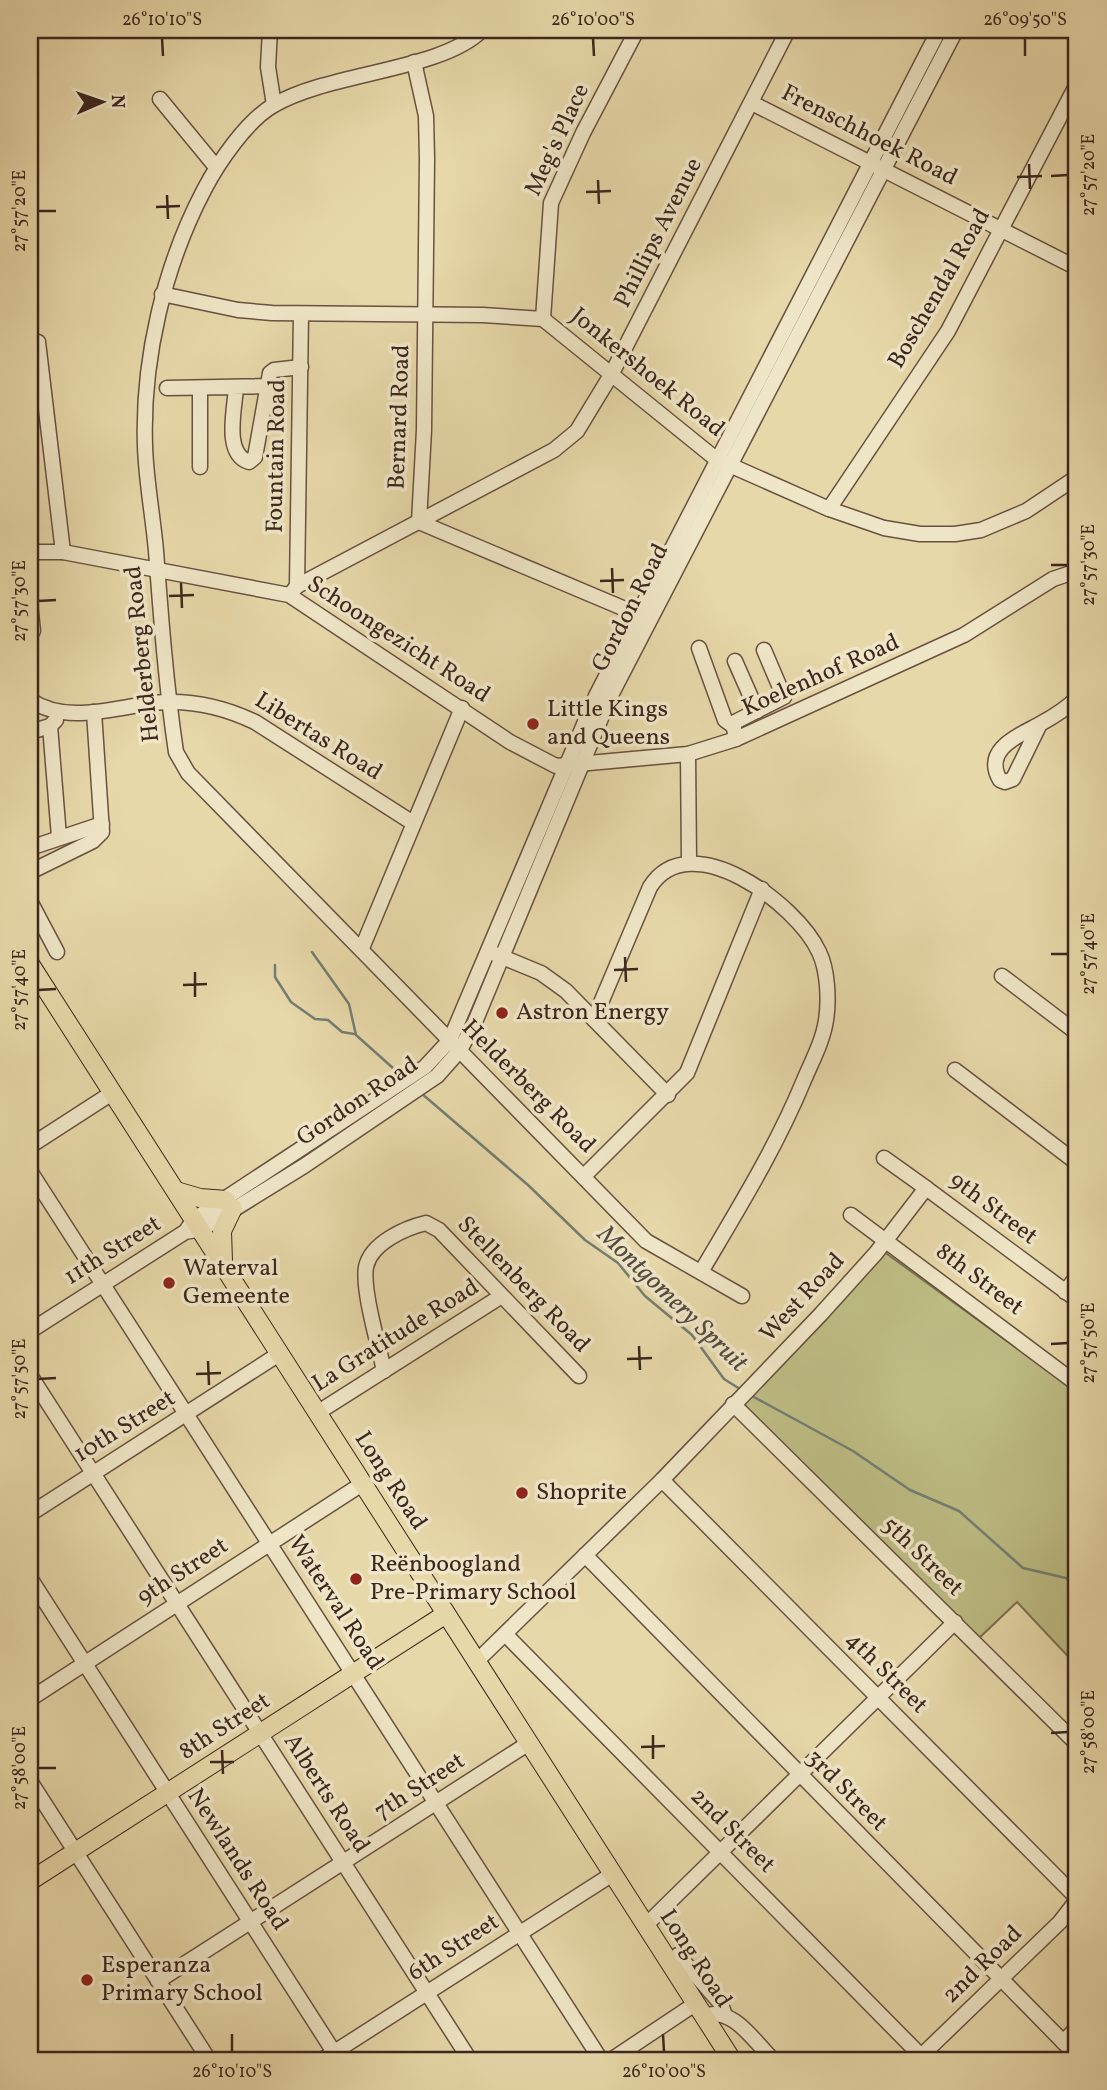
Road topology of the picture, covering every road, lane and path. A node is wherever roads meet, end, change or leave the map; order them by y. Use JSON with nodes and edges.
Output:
{"nodes":[{"id":1,"x":270,"y":30,"type":"edge"},
{"id":2,"x":482,"y":30,"type":"edge"},
{"id":3,"x":637,"y":30,"type":"edge"},
{"id":4,"x":788,"y":30,"type":"edge"},
{"id":5,"x":939,"y":30,"type":"edge"},
{"id":6,"x":956,"y":30,"type":"edge"},
{"id":7,"x":414,"y":62,"type":"junction"},
{"id":8,"x":1077,"y":84,"type":"edge"},
{"id":9,"x":160,"y":99,"type":"dead end"},
{"id":10,"x":752,"y":103,"type":"junction"},
{"id":11,"x":274,"y":105,"type":"junction"},
{"id":12,"x":216,"y":167,"type":"junction"},
{"id":13,"x":878,"y":167,"type":"junction"},
{"id":14,"x":1002,"y":228,"type":"junction"},
{"id":15,"x":1077,"y":268,"type":"edge"},
{"id":16,"x":162,"y":294,"type":"junction"},
{"id":17,"x":301,"y":314,"type":"junction"},
{"id":18,"x":425,"y":314,"type":"junction"},
{"id":19,"x":543,"y":319,"type":"junction"},
{"id":20,"x":36,"y":352,"type":"edge"},
{"id":21,"x":300,"y":367,"type":"junction"},
{"id":22,"x":611,"y":375,"type":"junction"},
{"id":23,"x":266,"y":386,"type":"junction"},
{"id":24,"x":236,"y":387,"type":"junction"},
{"id":25,"x":200,"y":388,"type":"junction"},
{"id":26,"x":723,"y":463,"type":"junction"},
{"id":27,"x":200,"y":467,"type":"dead end"},
{"id":28,"x":1077,"y":477,"type":"edge"},
{"id":29,"x":830,"y":509,"type":"junction"},
{"id":30,"x":419,"y":522,"type":"junction"},
{"id":31,"x":30,"y":552,"type":"edge"},
{"id":32,"x":63,"y":552,"type":"junction"},
{"id":33,"x":157,"y":568,"type":"junction"},
{"id":34,"x":1077,"y":570,"type":"edge"},
{"id":35,"x":293,"y":590,"type":"junction"},
{"id":36,"x":30,"y":604,"type":"edge"},
{"id":37,"x":644,"y":617,"type":"junction"},
{"id":38,"x":33,"y":631,"type":"dead end"},
{"id":39,"x":699,"y":648,"type":"dead end"},
{"id":40,"x":764,"y":650,"type":"dead end"},
{"id":41,"x":735,"y":661,"type":"dead end"},
{"id":42,"x":1077,"y":698,"type":"edge"},
{"id":43,"x":30,"y":700,"type":"edge"},
{"id":44,"x":169,"y":702,"type":"junction"},
{"id":45,"x":461,"y":708,"type":"junction"},
{"id":46,"x":757,"y":711,"type":"junction"},
{"id":47,"x":58,"y":712,"type":"junction"},
{"id":48,"x":94,"y":712,"type":"junction"},
{"id":49,"x":1040,"y":724,"type":"dead end"},
{"id":50,"x":50,"y":726,"type":"junction"},
{"id":51,"x":30,"y":732,"type":"edge"},
{"id":52,"x":734,"y":732,"type":"junction"},
{"id":53,"x":688,"y":754,"type":"junction"},
{"id":54,"x":582,"y":764,"type":"junction"},
{"id":55,"x":564,"y":766,"type":"junction"},
{"id":56,"x":413,"y":823,"type":"junction"},
{"id":57,"x":102,"y":824,"type":"junction"},
{"id":58,"x":59,"y":838,"type":"junction"},
{"id":59,"x":30,"y":848,"type":"edge"},
{"id":60,"x":689,"y":862,"type":"junction"},
{"id":61,"x":30,"y":872,"type":"edge"},
{"id":62,"x":762,"y":890,"type":"junction"},
{"id":63,"x":30,"y":901,"type":"edge"},
{"id":64,"x":362,"y":948,"type":"junction"},
{"id":65,"x":57,"y":952,"type":"dead end"},
{"id":66,"x":495,"y":954,"type":"junction"},
{"id":67,"x":30,"y":964,"type":"edge"},
{"id":68,"x":1002,"y":976,"type":"dead end"},
{"id":69,"x":594,"y":1019,"type":"junction"},
{"id":70,"x":1077,"y":1032,"type":"edge"},
{"id":71,"x":455,"y":1045,"type":"junction"},
{"id":72,"x":955,"y":1070,"type":"dead end"},
{"id":73,"x":112,"y":1093,"type":"junction"},
{"id":74,"x":668,"y":1094,"type":"junction"},
{"id":75,"x":30,"y":1146,"type":"edge"},
{"id":76,"x":884,"y":1158,"type":"dead end"},
{"id":77,"x":1077,"y":1163,"type":"edge"},
{"id":78,"x":30,"y":1171,"type":"edge"},
{"id":79,"x":584,"y":1176,"type":"junction"},
{"id":80,"x":176,"y":1191,"type":"junction"},
{"id":81,"x":921,"y":1194,"type":"junction"},
{"id":82,"x":229,"y":1204,"type":"junction"},
{"id":83,"x":851,"y":1215,"type":"dead end"},
{"id":84,"x":194,"y":1227,"type":"junction"},
{"id":85,"x":885,"y":1241,"type":"junction"},
{"id":86,"x":224,"y":1266,"type":"junction"},
{"id":87,"x":701,"y":1272,"type":"junction"},
{"id":88,"x":1077,"y":1276,"type":"edge"},
{"id":89,"x":104,"y":1284,"type":"junction"},
{"id":90,"x":742,"y":1296,"type":"dead end"},
{"id":91,"x":1071,"y":1296,"type":"edge"},
{"id":92,"x":500,"y":1297,"type":"junction"},
{"id":93,"x":30,"y":1331,"type":"edge"},
{"id":94,"x":279,"y":1354,"type":"junction"},
{"id":95,"x":384,"y":1371,"type":"junction"},
{"id":96,"x":30,"y":1375,"type":"edge"},
{"id":97,"x":579,"y":1376,"type":"dead end"},
{"id":98,"x":1077,"y":1384,"type":"edge"},
{"id":99,"x":740,"y":1396,"type":"junction"},
{"id":100,"x":317,"y":1413,"type":"junction"},
{"id":101,"x":188,"y":1414,"type":"junction"},
{"id":102,"x":93,"y":1474,"type":"junction"},
{"id":103,"x":662,"y":1480,"type":"junction"},
{"id":104,"x":362,"y":1484,"type":"junction"},
{"id":105,"x":30,"y":1514,"type":"edge"},
{"id":106,"x":269,"y":1544,"type":"junction"},
{"id":107,"x":585,"y":1555,"type":"junction"},
{"id":108,"x":30,"y":1578,"type":"edge"},
{"id":109,"x":176,"y":1604,"type":"junction"},
{"id":110,"x":446,"y":1614,"type":"junction"},
{"id":111,"x":955,"y":1622,"type":"junction"},
{"id":112,"x":506,"y":1635,"type":"junction"},
{"id":113,"x":478,"y":1660,"type":"junction"},
{"id":114,"x":85,"y":1663,"type":"junction"},
{"id":115,"x":353,"y":1673,"type":"junction"},
{"id":116,"x":878,"y":1698,"type":"junction"},
{"id":117,"x":30,"y":1699,"type":"edge"},
{"id":118,"x":260,"y":1733,"type":"junction"},
{"id":119,"x":529,"y":1743,"type":"junction"},
{"id":120,"x":1077,"y":1744,"type":"edge"},
{"id":121,"x":799,"y":1776,"type":"junction"},
{"id":122,"x":30,"y":1781,"type":"edge"},
{"id":123,"x":167,"y":1793,"type":"junction"},
{"id":124,"x":437,"y":1803,"type":"junction"},
{"id":125,"x":74,"y":1852,"type":"junction"},
{"id":126,"x":722,"y":1853,"type":"junction"},
{"id":127,"x":343,"y":1863,"type":"junction"},
{"id":128,"x":611,"y":1875,"type":"junction"},
{"id":129,"x":30,"y":1881,"type":"edge"},
{"id":130,"x":1077,"y":1899,"type":"edge"},
{"id":131,"x":251,"y":1923,"type":"junction"},
{"id":132,"x":645,"y":1926,"type":"junction"},
{"id":133,"x":519,"y":1934,"type":"junction"},
{"id":134,"x":678,"y":1955,"type":"dead end"},
{"id":135,"x":1000,"y":1979,"type":"junction"},
{"id":136,"x":158,"y":1981,"type":"junction"},
{"id":137,"x":427,"y":1993,"type":"junction"},
{"id":138,"x":699,"y":2010,"type":"junction"},
{"id":139,"x":724,"y":2013,"type":"junction"},
{"id":140,"x":1077,"y":2028,"type":"edge"},
{"id":141,"x":1063,"y":2042,"type":"junction"},
{"id":142,"x":1077,"y":2056,"type":"edge"},
{"id":143,"x":331,"y":2058,"type":"edge"},
{"id":144,"x":921,"y":2059,"type":"edge"},
{"id":145,"x":209,"y":2060,"type":"edge"},
{"id":146,"x":470,"y":2060,"type":"edge"},
{"id":147,"x":601,"y":2060,"type":"edge"},
{"id":148,"x":611,"y":2060,"type":"edge"},
{"id":149,"x":732,"y":2060,"type":"edge"},
{"id":150,"x":773,"y":2060,"type":"edge"}],
"edges":[{"from":1,"to":11,"type":"street"},
{"from":2,"to":7,"type":"street","name":"Helderberg Road"},
{"from":3,"to":19,"type":"street","name":"Meg's Place"},
{"from":4,"to":10,"type":"street","name":"Phillips Avenue"},
{"from":5,"to":13,"type":"street","name":"Gordon Road"},
{"from":6,"to":13,"type":"street","name":"Gordon Road"},
{"from":7,"to":11,"type":"street","name":"Helderberg Road"},
{"from":7,"to":18,"type":"street","name":"Bernard Road"},
{"from":8,"to":14,"type":"street","name":"Boschendal Road"},
{"from":9,"to":12,"type":"street"},
{"from":10,"to":13,"type":"street","name":"Frenschhoek Road"},
{"from":10,"to":22,"type":"street","name":"Phillips Avenue"},
{"from":11,"to":12,"type":"street","name":"Helderberg Road"},
{"from":12,"to":16,"type":"street","name":"Helderberg Road"},
{"from":13,"to":14,"type":"street","name":"Frenschhoek Road"},
{"from":13,"to":26,"type":"street","name":"Gordon Road"},
{"from":14,"to":15,"type":"street","name":"Frenschhoek Road"},
{"from":14,"to":29,"type":"street","name":"Boschendal Road"},
{"from":16,"to":17,"type":"street","name":"Jonkershoek Road"},
{"from":16,"to":33,"type":"street","name":"Helderberg Road"},
{"from":17,"to":18,"type":"street","name":"Jonkershoek Road"},
{"from":17,"to":21,"type":"street","name":"Fountain Road"},
{"from":18,"to":19,"type":"street","name":"Jonkershoek Road"},
{"from":18,"to":30,"type":"street","name":"Bernard Road"},
{"from":19,"to":22,"type":"street","name":"Jonkershoek Road"},
{"from":20,"to":32,"type":"street"},
{"from":21,"to":23,"type":"street"},
{"from":21,"to":35,"type":"street","name":"Fountain Road"},
{"from":22,"to":26,"type":"street","name":"Jonkershoek Road"},
{"from":22,"to":30,"type":"street","name":"Phillips Avenue"},
{"from":23,"to":24,"type":"street"},
{"from":23,"to":24,"type":"street"},
{"from":24,"to":25,"type":"street"},
{"from":24,"to":25,"type":"street"},
{"from":25,"to":27,"type":"street"},
{"from":26,"to":29,"type":"street","name":"Jonkershoek Road"},
{"from":26,"to":37,"type":"street","name":"Gordon Road"},
{"from":28,"to":29,"type":"street","name":"Jonkershoek Road"},
{"from":30,"to":35,"type":"street","name":"Phillips Avenue"},
{"from":30,"to":37,"type":"street","name":"Bernard Road"},
{"from":31,"to":32,"type":"street","name":"Schoongezicht Road"},
{"from":32,"to":33,"type":"street","name":"Schoongezicht Road"},
{"from":33,"to":35,"type":"street","name":"Schoongezicht Road"},
{"from":33,"to":44,"type":"street","name":"Helderberg Road"},
{"from":34,"to":52,"type":"street","name":"Koelenhof Road"},
{"from":35,"to":45,"type":"street","name":"Schoongezicht Road"},
{"from":36,"to":38,"type":"street"},
{"from":37,"to":54,"type":"street","name":"Gordon Road"},
{"from":37,"to":55,"type":"street","name":"Gordon Road"},
{"from":39,"to":52,"type":"street"},
{"from":40,"to":46,"type":"street"},
{"from":41,"to":46,"type":"street"},
{"from":42,"to":49,"type":"street"},
{"from":43,"to":47,"type":"street","name":"Libertas Road"},
{"from":44,"to":48,"type":"street","name":"Libertas Road"},
{"from":44,"to":56,"type":"street","name":"Libertas Road"},
{"from":44,"to":64,"type":"street","name":"Helderberg Road"},
{"from":45,"to":55,"type":"street","name":"Schoongezicht Road"},
{"from":45,"to":56,"type":"street"},
{"from":46,"to":52,"type":"street"},
{"from":47,"to":48,"type":"street","name":"Libertas Road"},
{"from":47,"to":50,"type":"street"},
{"from":48,"to":57,"type":"street"},
{"from":50,"to":51,"type":"street"},
{"from":50,"to":58,"type":"street"},
{"from":52,"to":53,"type":"street","name":"Koelenhof Road"},
{"from":53,"to":54,"type":"street","name":"Koelenhof Road"},
{"from":53,"to":60,"type":"street"},
{"from":54,"to":55,"type":"street","name":"Koelenhof Road"},
{"from":54,"to":66,"type":"street","name":"Gordon Road"},
{"from":55,"to":66,"type":"street","name":"Gordon Road"},
{"from":56,"to":64,"type":"street"},
{"from":57,"to":58,"type":"street"},
{"from":57,"to":61,"type":"street"},
{"from":58,"to":59,"type":"street"},
{"from":60,"to":62,"type":"street"},
{"from":60,"to":69,"type":"street"},
{"from":62,"to":74,"type":"street"},
{"from":62,"to":87,"type":"street"},
{"from":63,"to":65,"type":"street"},
{"from":64,"to":71,"type":"street","name":"Helderberg Road"},
{"from":66,"to":69,"type":"street"},
{"from":66,"to":71,"type":"street","name":"Gordon Road"},
{"from":67,"to":73,"type":"main road","name":"Long Road"},
{"from":68,"to":70,"type":"street"},
{"from":69,"to":74,"type":"street"},
{"from":71,"to":79,"type":"street","name":"Helderberg Road"},
{"from":71,"to":82,"type":"street","name":"Gordon Road"},
{"from":72,"to":77,"type":"street"},
{"from":73,"to":75,"type":"street"},
{"from":73,"to":80,"type":"main road","name":"Long Road"},
{"from":74,"to":79,"type":"street"},
{"from":76,"to":81,"type":"street","name":"9th Street"},
{"from":78,"to":89,"type":"street","name":"Waterval Road"},
{"from":79,"to":87,"type":"street","name":"Helderberg Road"},
{"from":80,"to":82,"type":"main road"},
{"from":80,"to":84,"type":"main road","name":"Long Road"},
{"from":81,"to":85,"type":"street","name":"West Road"},
{"from":81,"to":91,"type":"street","name":"9th Street"},
{"from":82,"to":84,"type":"street","name":"Gordon Road"},
{"from":82,"to":86,"type":"main road"},
{"from":83,"to":85,"type":"street","name":"8th Street"},
{"from":84,"to":86,"type":"main road","name":"Long Road"},
{"from":84,"to":89,"type":"street","name":"11th Street"},
{"from":85,"to":98,"type":"street","name":"8th Street"},
{"from":85,"to":99,"type":"street","name":"West Road"},
{"from":86,"to":94,"type":"main road","name":"Long Road"},
{"from":87,"to":90,"type":"street","name":"Helderberg Road"},
{"from":88,"to":91,"type":"street"},
{"from":89,"to":93,"type":"street","name":"11th Street"},
{"from":89,"to":101,"type":"street","name":"Waterval Road"},
{"from":92,"to":95,"type":"street","name":"La Gratitude Road"},
{"from":92,"to":95,"type":"street","name":"Stellenberg Road"},
{"from":92,"to":97,"type":"street","name":"Stellenberg Road"},
{"from":94,"to":100,"type":"main road","name":"Long Road"},
{"from":94,"to":101,"type":"street","name":"10th Street"},
{"from":95,"to":100,"type":"street","name":"La Gratitude Road"},
{"from":96,"to":102,"type":"street","name":"Alberts Road"},
{"from":99,"to":103,"type":"street","name":"West Road"},
{"from":99,"to":111,"type":"street","name":"5th Street"},
{"from":100,"to":104,"type":"main road","name":"Long Road"},
{"from":101,"to":102,"type":"street","name":"10th Street"},
{"from":101,"to":106,"type":"street","name":"Waterval Road"},
{"from":102,"to":105,"type":"street","name":"10th Street"},
{"from":102,"to":109,"type":"street","name":"Alberts Road"},
{"from":103,"to":107,"type":"street","name":"West Road"},
{"from":103,"to":116,"type":"street","name":"4th Street"},
{"from":104,"to":106,"type":"street","name":"9th Street"},
{"from":104,"to":110,"type":"main road","name":"Long Road"},
{"from":106,"to":109,"type":"street","name":"9th Street"},
{"from":106,"to":115,"type":"street","name":"Waterval Road"},
{"from":107,"to":112,"type":"street","name":"West Road"},
{"from":107,"to":121,"type":"street","name":"3rd Street"},
{"from":108,"to":114,"type":"street","name":"Newlands Road"},
{"from":109,"to":114,"type":"street","name":"9th Street"},
{"from":109,"to":118,"type":"street","name":"Alberts Road"},
{"from":110,"to":113,"type":"main road","name":"Long Road"},
{"from":110,"to":115,"type":"main road","name":"8th Street"},
{"from":111,"to":116,"type":"street"},
{"from":111,"to":120,"type":"street","name":"5th Street"},
{"from":112,"to":113,"type":"street","name":"West Road"},
{"from":112,"to":126,"type":"street","name":"2nd Street"},
{"from":113,"to":119,"type":"main road","name":"Long Road"},
{"from":114,"to":117,"type":"street","name":"9th Street"},
{"from":114,"to":123,"type":"street","name":"Newlands Road"},
{"from":115,"to":118,"type":"main road","name":"8th Street"},
{"from":115,"to":124,"type":"street","name":"Waterval Road"},
{"from":116,"to":121,"type":"street"},
{"from":116,"to":130,"type":"street","name":"4th Street"},
{"from":118,"to":123,"type":"main road","name":"8th Street"},
{"from":118,"to":127,"type":"street","name":"Alberts Road"},
{"from":119,"to":124,"type":"street","name":"7th Street"},
{"from":119,"to":128,"type":"main road","name":"Long Road"},
{"from":121,"to":126,"type":"street"},
{"from":121,"to":135,"type":"street","name":"3rd Street"},
{"from":122,"to":125,"type":"street"},
{"from":123,"to":125,"type":"main road","name":"8th Street"},
{"from":123,"to":131,"type":"street","name":"Newlands Road"},
{"from":124,"to":127,"type":"street","name":"7th Street"},
{"from":124,"to":133,"type":"street","name":"Waterval Road"},
{"from":125,"to":129,"type":"main road","name":"8th Street"},
{"from":125,"to":136,"type":"street"},
{"from":126,"to":132,"type":"street"},
{"from":126,"to":144,"type":"street","name":"2nd Street"},
{"from":127,"to":131,"type":"street","name":"7th Street"},
{"from":127,"to":137,"type":"street","name":"Alberts Road"},
{"from":128,"to":132,"type":"main road","name":"Long Road"},
{"from":128,"to":133,"type":"street","name":"6th Street"},
{"from":130,"to":135,"type":"street","name":"2nd Road"},
{"from":131,"to":136,"type":"street","name":"7th Street"},
{"from":131,"to":143,"type":"street","name":"Newlands Road"},
{"from":132,"to":138,"type":"main road","name":"Long Road"},
{"from":133,"to":137,"type":"street","name":"6th Street"},
{"from":133,"to":147,"type":"street","name":"Waterval Road"},
{"from":134,"to":139,"type":"street"},
{"from":135,"to":141,"type":"street","name":"3rd Street"},
{"from":135,"to":144,"type":"street","name":"2nd Road"},
{"from":136,"to":145,"type":"street"},
{"from":137,"to":143,"type":"street","name":"6th Street"},
{"from":137,"to":146,"type":"street","name":"Alberts Road"},
{"from":138,"to":139,"type":"street"},
{"from":138,"to":148,"type":"street"},
{"from":138,"to":149,"type":"main road","name":"Long Road"},
{"from":139,"to":150,"type":"street"},
{"from":140,"to":141,"type":"street"},
{"from":141,"to":142,"type":"street","name":"3rd Street"}]}
